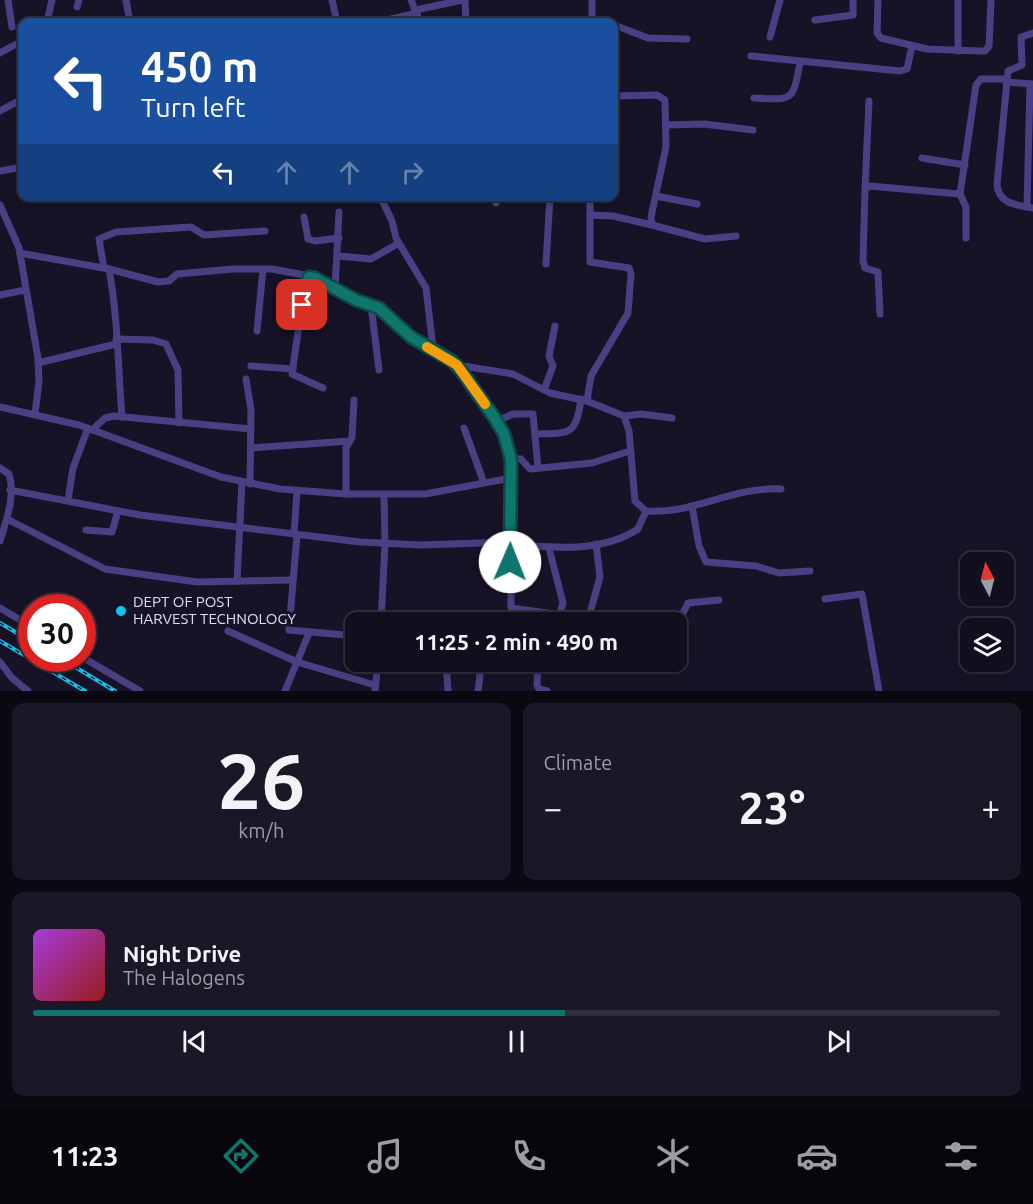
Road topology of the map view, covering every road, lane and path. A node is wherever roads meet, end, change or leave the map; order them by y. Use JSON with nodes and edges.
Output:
{"nodes":[{"id":1,"x":8,"y":0,"type":"edge"},
{"id":2,"x":52,"y":0,"type":"edge"},
{"id":3,"x":126,"y":0,"type":"edge"},
{"id":4,"x":333,"y":0,"type":"edge"},
{"id":5,"x":411,"y":0,"type":"edge"},
{"id":6,"x":463,"y":0,"type":"edge"},
{"id":7,"x":592,"y":0,"type":"edge"},
{"id":8,"x":780,"y":0,"type":"edge"},
{"id":9,"x":853,"y":0,"type":"edge"},
{"id":10,"x":878,"y":0,"type":"edge"},
{"id":11,"x":958,"y":0,"type":"edge"},
{"id":12,"x":991,"y":0,"type":"edge"},
{"id":13,"x":451,"y":1,"type":"edge"},
{"id":14,"x":416,"y":11,"type":"junction"},
{"id":15,"x":48,"y":18,"type":"edge"},
{"id":16,"x":129,"y":18,"type":"edge"},
{"id":17,"x":336,"y":18,"type":"edge"},
{"id":18,"x":392,"y":18,"type":"edge"},
{"id":19,"x":419,"y":18,"type":"edge"},
{"id":20,"x":465,"y":18,"type":"edge"},
{"id":21,"x":592,"y":18,"type":"edge"},
{"id":22,"x":815,"y":20,"type":"dead end"},
{"id":23,"x":12,"y":27,"type":"dead end"},
{"id":24,"x":618,"y":27,"type":"edge"},
{"id":25,"x":1033,"y":33,"type":"edge"},
{"id":26,"x":770,"y":37,"type":"dead end"},
{"id":27,"x":687,"y":39,"type":"dead end"},
{"id":28,"x":18,"y":43,"type":"edge"},
{"id":29,"x":912,"y":46,"type":"junction"},
{"id":30,"x":958,"y":51,"type":"junction"},
{"id":31,"x":0,"y":53,"type":"edge"},
{"id":32,"x":751,"y":56,"type":"dead end"},
{"id":33,"x":800,"y":62,"type":"junction"},
{"id":34,"x":1006,"y":80,"type":"junction"},
{"id":35,"x":1032,"y":84,"type":"edge"},
{"id":36,"x":618,"y":96,"type":"edge"},
{"id":37,"x":754,"y":99,"type":"dead end"},
{"id":38,"x":18,"y":101,"type":"edge"},
{"id":39,"x":868,"y":101,"type":"dead end"},
{"id":40,"x":0,"y":111,"type":"edge"},
{"id":41,"x":666,"y":126,"type":"junction"},
{"id":42,"x":753,"y":130,"type":"dead end"},
{"id":43,"x":922,"y":158,"type":"dead end"},
{"id":44,"x":965,"y":165,"type":"junction"},
{"id":45,"x":18,"y":169,"type":"edge"},
{"id":46,"x":0,"y":171,"type":"edge"},
{"id":47,"x":865,"y":189,"type":"junction"},
{"id":48,"x":960,"y":194,"type":"junction"},
{"id":49,"x":656,"y":196,"type":"junction"},
{"id":50,"x":382,"y":201,"type":"edge"},
{"id":51,"x":550,"y":201,"type":"edge"},
{"id":52,"x":590,"y":201,"type":"edge"},
{"id":53,"x":697,"y":204,"type":"dead end"},
{"id":54,"x":0,"y":205,"type":"edge"},
{"id":55,"x":1030,"y":208,"type":"edge"},
{"id":56,"x":339,"y":212,"type":"dead end"},
{"id":57,"x":590,"y":215,"type":"junction"},
{"id":58,"x":304,"y":217,"type":"dead end"},
{"id":59,"x":652,"y":225,"type":"junction"},
{"id":60,"x":265,"y":231,"type":"dead end"},
{"id":61,"x":736,"y":236,"type":"dead end"},
{"id":62,"x":339,"y":238,"type":"junction"},
{"id":63,"x":966,"y":238,"type":"dead end"},
{"id":64,"x":399,"y":243,"type":"junction"},
{"id":65,"x":20,"y":253,"type":"junction"},
{"id":66,"x":339,"y":256,"type":"junction"},
{"id":67,"x":546,"y":264,"type":"dead end"},
{"id":68,"x":106,"y":269,"type":"junction"},
{"id":69,"x":263,"y":269,"type":"junction"},
{"id":70,"x":309,"y":277,"type":"junction"},
{"id":71,"x":335,"y":289,"type":"junction"},
{"id":72,"x":25,"y":290,"type":"junction"},
{"id":73,"x":0,"y":296,"type":"edge"},
{"id":74,"x":371,"y":305,"type":"junction"},
{"id":75,"x":880,"y":314,"type":"dead end"},
{"id":76,"x":555,"y":326,"type":"dead end"},
{"id":77,"x":257,"y":331,"type":"dead end"},
{"id":78,"x":116,"y":342,"type":"junction"},
{"id":79,"x":435,"y":350,"type":"junction"},
{"id":80,"x":38,"y":363,"type":"junction"},
{"id":81,"x":457,"y":365,"type":"junction"},
{"id":82,"x":251,"y":366,"type":"dead end"},
{"id":83,"x":292,"y":369,"type":"junction"},
{"id":84,"x":379,"y":370,"type":"dead end"},
{"id":85,"x":246,"y":379,"type":"dead end"},
{"id":86,"x":323,"y":388,"type":"dead end"},
{"id":87,"x":544,"y":390,"type":"junction"},
{"id":88,"x":354,"y":400,"type":"dead end"},
{"id":89,"x":584,"y":400,"type":"junction"},
{"id":90,"x":0,"y":407,"type":"edge"},
{"id":91,"x":34,"y":414,"type":"junction"},
{"id":92,"x":624,"y":416,"type":"junction"},
{"id":93,"x":122,"y":417,"type":"junction"},
{"id":94,"x":672,"y":418,"type":"dead end"},
{"id":95,"x":497,"y":421,"type":"junction"},
{"id":96,"x":179,"y":423,"type":"junction"},
{"id":97,"x":464,"y":428,"type":"dead end"},
{"id":98,"x":90,"y":429,"type":"junction"},
{"id":99,"x":251,"y":429,"type":"junction"},
{"id":100,"x":535,"y":434,"type":"junction"},
{"id":101,"x":350,"y":441,"type":"junction"},
{"id":102,"x":251,"y":448,"type":"junction"},
{"id":103,"x":630,"y":451,"type":"junction"},
{"id":104,"x":511,"y":459,"type":"junction"},
{"id":105,"x":0,"y":468,"type":"edge"},
{"id":106,"x":538,"y":468,"type":"junction"},
{"id":107,"x":511,"y":477,"type":"junction"},
{"id":108,"x":246,"y":483,"type":"junction"},
{"id":109,"x":484,"y":483,"type":"junction"},
{"id":110,"x":781,"y":489,"type":"dead end"},
{"id":111,"x":10,"y":490,"type":"junction"},
{"id":112,"x":297,"y":491,"type":"junction"},
{"id":113,"x":346,"y":494,"type":"junction"},
{"id":114,"x":384,"y":495,"type":"junction"},
{"id":115,"x":68,"y":500,"type":"junction"},
{"id":116,"x":692,"y":506,"type":"junction"},
{"id":117,"x":118,"y":510,"type":"junction"},
{"id":118,"x":646,"y":511,"type":"junction"},
{"id":119,"x":7,"y":519,"type":"junction"},
{"id":120,"x":240,"y":528,"type":"junction"},
{"id":121,"x":86,"y":530,"type":"dead end"},
{"id":122,"x":295,"y":535,"type":"junction"},
{"id":123,"x":0,"y":541,"type":"edge"},
{"id":124,"x":511,"y":543,"type":"junction"},
{"id":125,"x":385,"y":544,"type":"junction"},
{"id":126,"x":596,"y":544,"type":"junction"},
{"id":127,"x":549,"y":548,"type":"junction"},
{"id":128,"x":810,"y":571,"type":"dead end"},
{"id":129,"x":293,"y":580,"type":"junction"},
{"id":130,"x":237,"y":581,"type":"junction"},
{"id":131,"x":825,"y":598,"type":"dead end"},
{"id":132,"x":719,"y":600,"type":"dead end"},
{"id":133,"x":0,"y":609,"type":"edge"},
{"id":134,"x":518,"y":611,"type":"joint"},
{"id":135,"x":382,"y":612,"type":"edge"},
{"id":136,"x":523,"y":612,"type":"edge"},
{"id":137,"x":560,"y":612,"type":"edge"},
{"id":138,"x":590,"y":612,"type":"edge"},
{"id":139,"x":684,"y":612,"type":"edge"},
{"id":140,"x":18,"y":619,"type":"edge"},
{"id":141,"x":228,"y":631,"type":"dead end"},
{"id":142,"x":309,"y":633,"type":"junction"},
{"id":143,"x":345,"y":635,"type":"edge"},
{"id":144,"x":0,"y":662,"type":"edge"},
{"id":145,"x":297,"y":662,"type":"junction"},
{"id":146,"x":96,"y":665,"type":"edge"},
{"id":147,"x":377,"y":672,"type":"edge"},
{"id":148,"x":447,"y":672,"type":"edge"},
{"id":149,"x":479,"y":672,"type":"edge"},
{"id":150,"x":538,"y":672,"type":"edge"},
{"id":151,"x":375,"y":688,"type":"edge"},
{"id":152,"x":28,"y":691,"type":"edge"},
{"id":153,"x":140,"y":691,"type":"edge"},
{"id":154,"x":285,"y":691,"type":"edge"},
{"id":155,"x":448,"y":691,"type":"edge"},
{"id":156,"x":478,"y":691,"type":"edge"},
{"id":157,"x":547,"y":691,"type":"edge"},
{"id":158,"x":879,"y":691,"type":"edge"}],
"edges":[{"from":1,"to":23,"type":"street"},
{"from":2,"to":15,"type":"street"},
{"from":3,"to":16,"type":"street"},
{"from":4,"to":17,"type":"street"},
{"from":5,"to":14,"type":"street"},
{"from":6,"to":13,"type":"street"},
{"from":6,"to":20,"type":"street"},
{"from":7,"to":21,"type":"street"},
{"from":8,"to":26,"type":"street"},
{"from":9,"to":22,"type":"street"},
{"from":10,"to":29,"type":"street"},
{"from":11,"to":30,"type":"street"},
{"from":12,"to":30,"type":"street"},
{"from":13,"to":14,"type":"street"},
{"from":14,"to":18,"type":"street"},
{"from":14,"to":19,"type":"street"},
{"from":24,"to":27,"type":"street"},
{"from":25,"to":34,"type":"street"},
{"from":28,"to":31,"type":"street"},
{"from":29,"to":30,"type":"street"},
{"from":29,"to":33,"type":"street"},
{"from":32,"to":33,"type":"street"},
{"from":33,"to":37,"type":"street"},
{"from":34,"to":35,"type":"street"},
{"from":34,"to":44,"type":"street"},
{"from":34,"to":55,"type":"street"},
{"from":35,"to":55,"type":"street"},
{"from":36,"to":41,"type":"street"},
{"from":38,"to":40,"type":"street"},
{"from":39,"to":47,"type":"street"},
{"from":41,"to":42,"type":"street"},
{"from":41,"to":49,"type":"street"},
{"from":43,"to":44,"type":"street"},
{"from":44,"to":48,"type":"street"},
{"from":45,"to":46,"type":"street"},
{"from":47,"to":48,"type":"street"},
{"from":47,"to":75,"type":"street"},
{"from":48,"to":63,"type":"street"},
{"from":49,"to":53,"type":"street"},
{"from":49,"to":59,"type":"street"},
{"from":50,"to":64,"type":"street"},
{"from":51,"to":67,"type":"street"},
{"from":52,"to":57,"type":"street"},
{"from":54,"to":65,"type":"street"},
{"from":56,"to":62,"type":"street"},
{"from":57,"to":59,"type":"street"},
{"from":57,"to":89,"type":"street"},
{"from":58,"to":62,"type":"street"},
{"from":59,"to":61,"type":"street"},
{"from":60,"to":68,"type":"street"},
{"from":62,"to":66,"type":"street"},
{"from":64,"to":66,"type":"street"},
{"from":64,"to":79,"type":"street"},
{"from":65,"to":68,"type":"street"},
{"from":65,"to":72,"type":"street"},
{"from":66,"to":71,"type":"street"},
{"from":68,"to":69,"type":"street"},
{"from":68,"to":78,"type":"street"},
{"from":69,"to":70,"type":"street"},
{"from":69,"to":77,"type":"street"},
{"from":70,"to":71,"type":"street"},
{"from":70,"to":83,"type":"street"},
{"from":71,"to":74,"type":"street"},
{"from":72,"to":73,"type":"street"},
{"from":72,"to":80,"type":"street"},
{"from":74,"to":79,"type":"street"},
{"from":74,"to":84,"type":"street"},
{"from":76,"to":87,"type":"street"},
{"from":78,"to":80,"type":"street"},
{"from":78,"to":93,"type":"street"},
{"from":78,"to":96,"type":"street"},
{"from":79,"to":81,"type":"street"},
{"from":80,"to":91,"type":"street"},
{"from":81,"to":87,"type":"street"},
{"from":81,"to":95,"type":"street"},
{"from":82,"to":83,"type":"street"},
{"from":83,"to":86,"type":"street"},
{"from":85,"to":99,"type":"street"},
{"from":87,"to":89,"type":"street"},
{"from":88,"to":101,"type":"street"},
{"from":89,"to":92,"type":"street"},
{"from":89,"to":100,"type":"street"},
{"from":90,"to":91,"type":"street"},
{"from":91,"to":98,"type":"street"},
{"from":92,"to":94,"type":"street"},
{"from":92,"to":103,"type":"street"},
{"from":93,"to":96,"type":"street"},
{"from":93,"to":98,"type":"street"},
{"from":95,"to":100,"type":"street"},
{"from":95,"to":104,"type":"street"},
{"from":96,"to":99,"type":"street"},
{"from":97,"to":109,"type":"street"},
{"from":98,"to":108,"type":"street"},
{"from":98,"to":115,"type":"street"},
{"from":99,"to":102,"type":"street"},
{"from":100,"to":106,"type":"street"},
{"from":101,"to":102,"type":"street"},
{"from":101,"to":113,"type":"street"},
{"from":102,"to":108,"type":"street"},
{"from":103,"to":106,"type":"street"},
{"from":103,"to":118,"type":"street"},
{"from":104,"to":106,"type":"street"},
{"from":104,"to":107,"type":"street"},
{"from":105,"to":111,"type":"street"},
{"from":107,"to":109,"type":"street"},
{"from":107,"to":124,"type":"street"},
{"from":108,"to":112,"type":"street"},
{"from":108,"to":120,"type":"street"},
{"from":109,"to":114,"type":"street"},
{"from":110,"to":116,"type":"street"},
{"from":111,"to":115,"type":"street"},
{"from":111,"to":119,"type":"street"},
{"from":112,"to":113,"type":"street"},
{"from":112,"to":122,"type":"street"},
{"from":113,"to":114,"type":"street"},
{"from":114,"to":125,"type":"street"},
{"from":115,"to":117,"type":"street"},
{"from":116,"to":118,"type":"street"},
{"from":116,"to":128,"type":"street"},
{"from":117,"to":120,"type":"street"},
{"from":117,"to":121,"type":"street"},
{"from":118,"to":126,"type":"street"},
{"from":119,"to":123,"type":"street"},
{"from":119,"to":130,"type":"street"},
{"from":120,"to":122,"type":"street"},
{"from":120,"to":130,"type":"street"},
{"from":122,"to":125,"type":"street"},
{"from":122,"to":129,"type":"street"},
{"from":124,"to":125,"type":"street"},
{"from":124,"to":127,"type":"street"},
{"from":124,"to":134,"type":"street"},
{"from":125,"to":135,"type":"street"},
{"from":126,"to":127,"type":"street"},
{"from":126,"to":138,"type":"street"},
{"from":127,"to":137,"type":"street"},
{"from":129,"to":130,"type":"street"},
{"from":129,"to":142,"type":"street"},
{"from":131,"to":158,"type":"street"},
{"from":132,"to":139,"type":"street"},
{"from":133,"to":140,"type":"street"},
{"from":134,"to":136,"type":"street"},
{"from":141,"to":145,"type":"street"},
{"from":142,"to":143,"type":"street"},
{"from":142,"to":145,"type":"street"},
{"from":144,"to":152,"type":"street"},
{"from":145,"to":151,"type":"street"},
{"from":145,"to":154,"type":"street"},
{"from":146,"to":153,"type":"street"},
{"from":147,"to":151,"type":"street"},
{"from":148,"to":155,"type":"street"},
{"from":149,"to":156,"type":"street"},
{"from":150,"to":157,"type":"street"}]}
